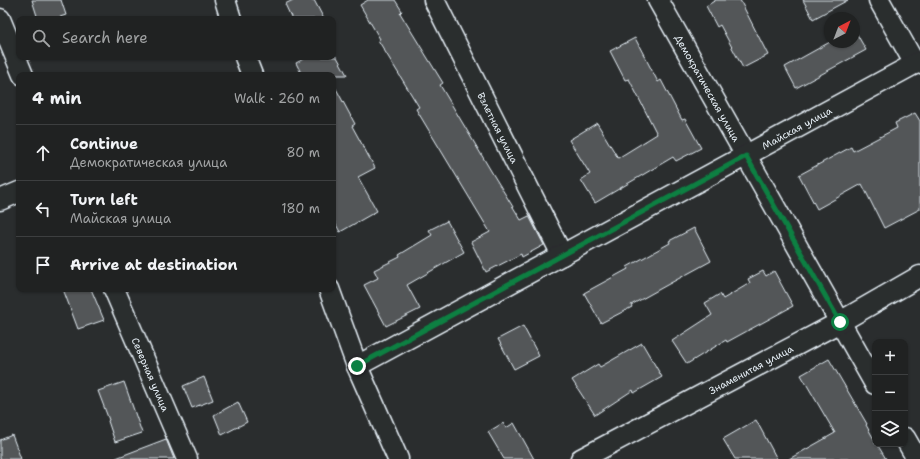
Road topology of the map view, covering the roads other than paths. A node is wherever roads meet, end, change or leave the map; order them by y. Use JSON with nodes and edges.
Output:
{"nodes":[{"id":1,"x":225,"y":0,"type":"edge"},
{"id":2,"x":434,"y":0,"type":"edge"},
{"id":3,"x":658,"y":0,"type":"edge"},
{"id":4,"x":879,"y":0,"type":"edge"},
{"id":5,"x":231,"y":16,"type":"edge"},
{"id":6,"x":0,"y":19,"type":"edge"},
{"id":7,"x":16,"y":58,"type":"edge"},
{"id":8,"x":17,"y":60,"type":"edge"},
{"id":9,"x":246,"y":60,"type":"edge"},
{"id":10,"x":917,"y":63,"type":"edge"},
{"id":11,"x":22,"y":72,"type":"edge"},
{"id":12,"x":251,"y":72,"type":"edge"},
{"id":13,"x":746,"y":156,"type":"junction"},
{"id":14,"x":16,"y":193,"type":"edge"},
{"id":15,"x":0,"y":200,"type":"edge"},
{"id":16,"x":562,"y":255,"type":"junction"},
{"id":17,"x":920,"y":276,"type":"edge"},
{"id":18,"x":115,"y":292,"type":"edge"},
{"id":19,"x":330,"y":292,"type":"edge"},
{"id":20,"x":840,"y":322,"type":"junction"},
{"id":21,"x":357,"y":366,"type":"junction"},
{"id":22,"x":872,"y":379,"type":"edge"},
{"id":23,"x":908,"y":443,"type":"edge"},
{"id":24,"x":187,"y":459,"type":"edge"},
{"id":25,"x":398,"y":459,"type":"edge"},
{"id":26,"x":580,"y":459,"type":"edge"},
{"id":27,"x":917,"y":459,"type":"edge"}],
"edges":[{"from":1,"to":5,"type":"street"},
{"from":2,"to":16,"type":"street","name":"Взлетная улица"},
{"from":3,"to":13,"type":"street","name":"Демократическая улица"},
{"from":4,"to":10,"type":"street"},
{"from":6,"to":7,"type":"street"},
{"from":8,"to":11,"type":"street"},
{"from":9,"to":12,"type":"street"},
{"from":10,"to":13,"type":"street","name":"Майская улица"},
{"from":13,"to":16,"type":"street","name":"Майская улица"},
{"from":13,"to":20,"type":"street","name":"Демократическая улица"},
{"from":14,"to":15,"type":"street"},
{"from":16,"to":21,"type":"street","name":"Майская улица"},
{"from":17,"to":20,"type":"street","name":"Знаменитая улица"},
{"from":18,"to":24,"type":"street","name":"Северная улица"},
{"from":19,"to":21,"type":"street"},
{"from":20,"to":22,"type":"street","name":"Демократическая улица"},
{"from":20,"to":26,"type":"street","name":"Знаменитая улица"},
{"from":21,"to":25,"type":"street"},
{"from":23,"to":27,"type":"street"}]}
